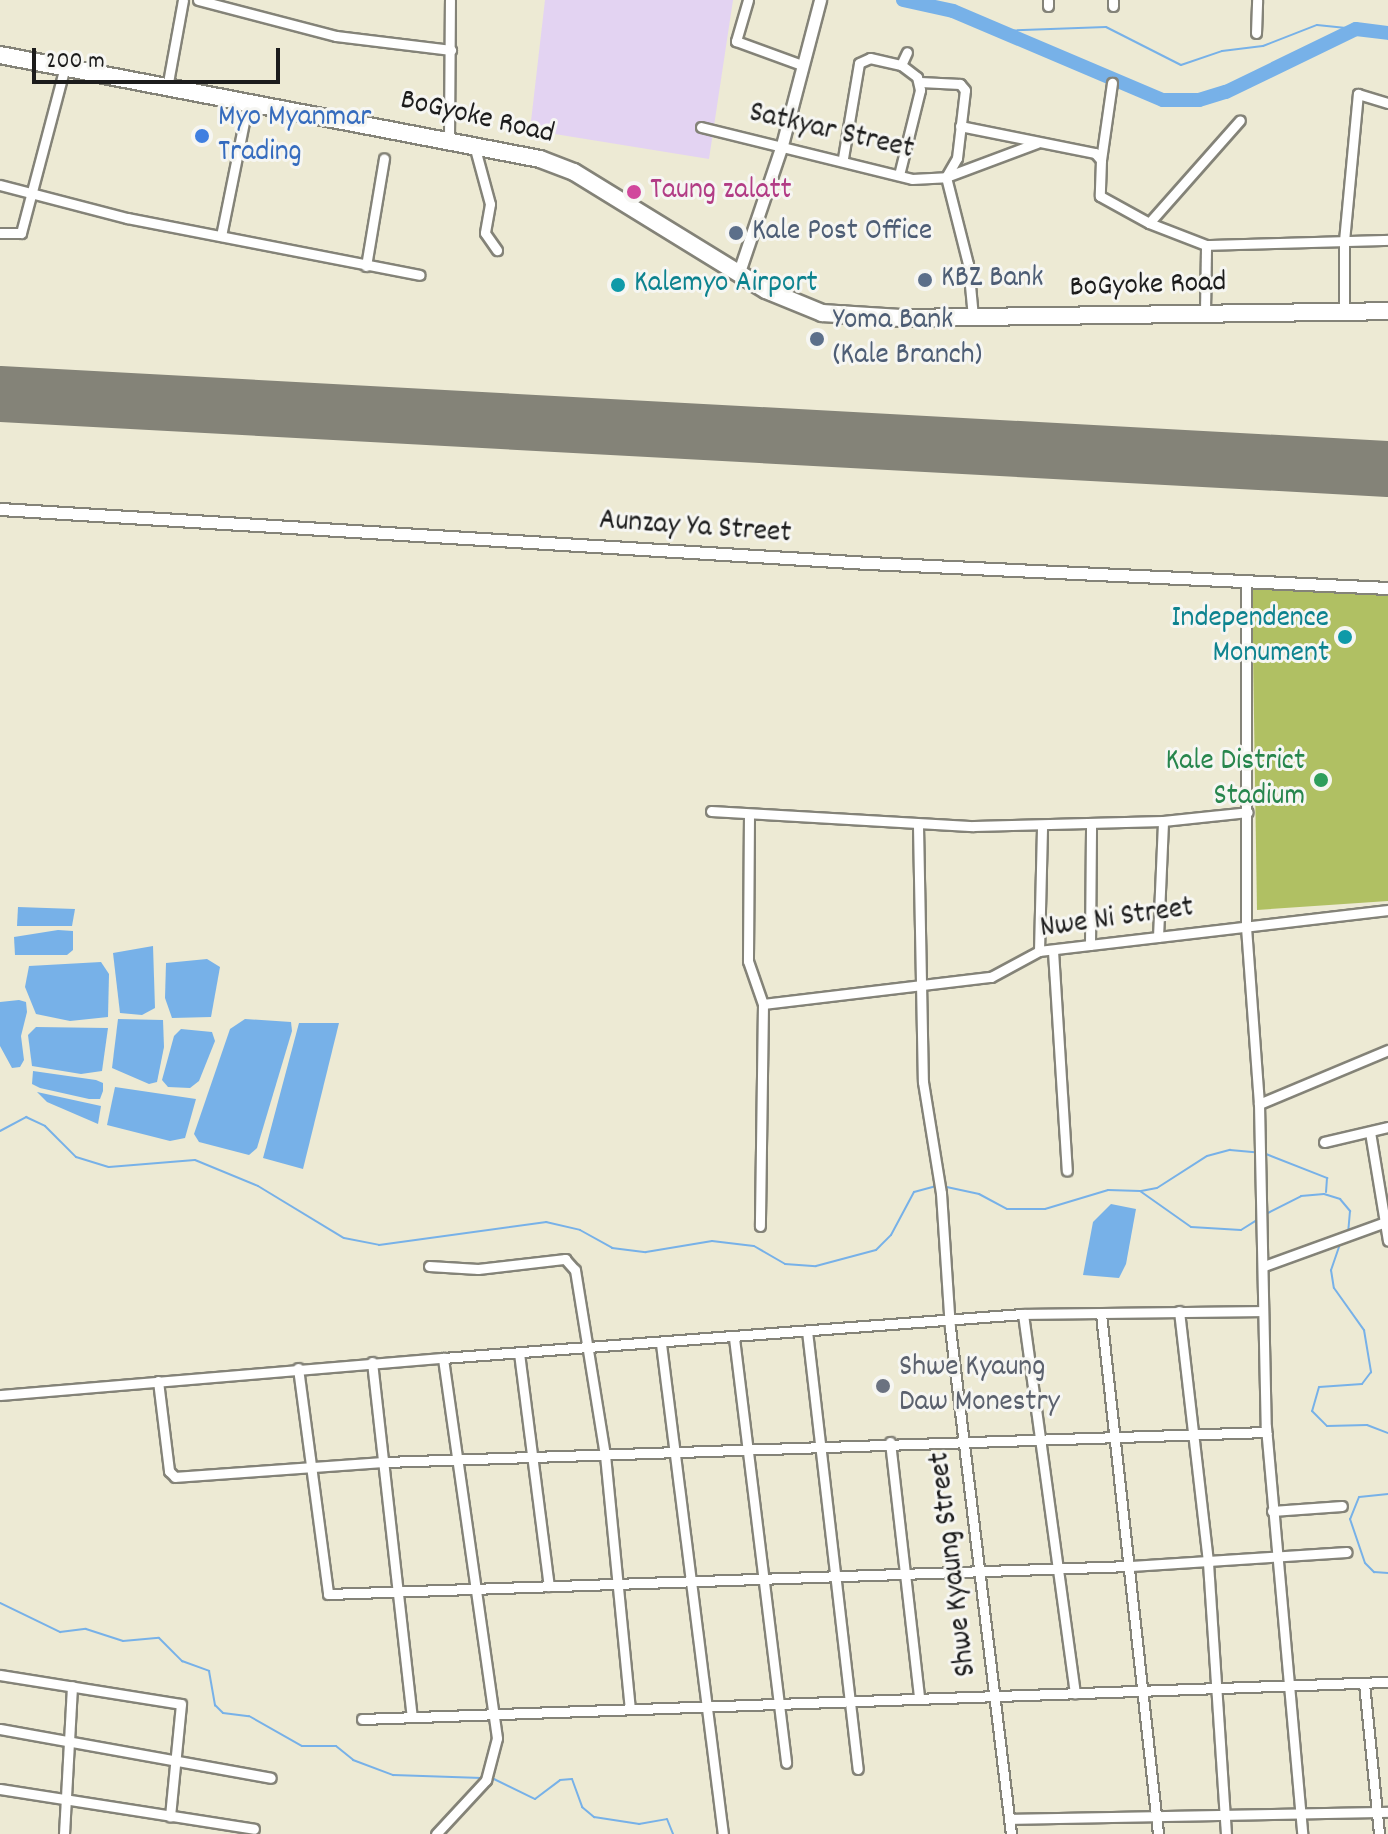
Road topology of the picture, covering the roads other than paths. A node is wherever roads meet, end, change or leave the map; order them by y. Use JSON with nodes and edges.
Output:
{"nodes":[{"id":1,"x":183,"y":0,"type":"edge"},
{"id":2,"x":198,"y":0,"type":"edge"},
{"id":3,"x":450,"y":0,"type":"edge"},
{"id":4,"x":748,"y":0,"type":"edge"},
{"id":5,"x":820,"y":0,"type":"edge"},
{"id":6,"x":1257,"y":0,"type":"edge"},
{"id":7,"x":1256,"y":33,"type":"dead end"},
{"id":8,"x":451,"y":50,"type":"junction"},
{"id":9,"x":907,"y":52,"type":"dead end"},
{"id":10,"x":0,"y":55,"type":"edge"},
{"id":11,"x":802,"y":65,"type":"junction"},
{"id":12,"x":901,"y":65,"type":"junction"},
{"id":13,"x":65,"y":67,"type":"junction"},
{"id":14,"x":920,"y":82,"type":"junction"},
{"id":15,"x":1112,"y":83,"type":"dead end"},
{"id":16,"x":167,"y":88,"type":"junction"},
{"id":17,"x":248,"y":102,"type":"junction"},
{"id":18,"x":1388,"y":103,"type":"edge"},
{"id":19,"x":1240,"y":120,"type":"dead end"},
{"id":20,"x":960,"y":126,"type":"junction"},
{"id":21,"x":701,"y":127,"type":"dead end"},
{"id":22,"x":449,"y":138,"type":"junction"},
{"id":23,"x":473,"y":142,"type":"junction"},
{"id":24,"x":1040,"y":143,"type":"junction"},
{"id":25,"x":782,"y":145,"type":"junction"},
{"id":26,"x":843,"y":158,"type":"junction"},
{"id":27,"x":384,"y":159,"type":"dead end"},
{"id":28,"x":1101,"y":160,"type":"junction"},
{"id":29,"x":899,"y":175,"type":"junction"},
{"id":30,"x":946,"y":177,"type":"junction"},
{"id":31,"x":0,"y":185,"type":"edge"},
{"id":32,"x":35,"y":193,"type":"junction"},
{"id":33,"x":1149,"y":223,"type":"junction"},
{"id":34,"x":0,"y":233,"type":"edge"},
{"id":35,"x":221,"y":236,"type":"junction"},
{"id":36,"x":1388,"y":240,"type":"edge"},
{"id":37,"x":1344,"y":241,"type":"junction"},
{"id":38,"x":1206,"y":245,"type":"junction"},
{"id":39,"x":497,"y":250,"type":"dead end"},
{"id":40,"x":366,"y":266,"type":"junction"},
{"id":41,"x":739,"y":272,"type":"junction"},
{"id":42,"x":419,"y":275,"type":"dead end"},
{"id":43,"x":1344,"y":311,"type":"junction"},
{"id":44,"x":1388,"y":311,"type":"edge"},
{"id":45,"x":1205,"y":312,"type":"junction"},
{"id":46,"x":973,"y":317,"type":"junction"},
{"id":47,"x":0,"y":509,"type":"edge"},
{"id":48,"x":1246,"y":583,"type":"junction"},
{"id":49,"x":1388,"y":588,"type":"edge"},
{"id":50,"x":711,"y":811,"type":"dead end"},
{"id":51,"x":1248,"y":812,"type":"junction"},
{"id":52,"x":749,"y":814,"type":"junction"},
{"id":53,"x":1163,"y":821,"type":"junction"},
{"id":54,"x":1042,"y":825,"type":"junction"},
{"id":55,"x":1091,"y":825,"type":"junction"},
{"id":56,"x":918,"y":826,"type":"junction"},
{"id":57,"x":1388,"y":910,"type":"edge"},
{"id":58,"x":1246,"y":927,"type":"junction"},
{"id":59,"x":1158,"y":937,"type":"junction"},
{"id":60,"x":1090,"y":945,"type":"junction"},
{"id":61,"x":1039,"y":951,"type":"junction"},
{"id":62,"x":1053,"y":951,"type":"junction"},
{"id":63,"x":919,"y":983,"type":"junction"},
{"id":64,"x":763,"y":1004,"type":"junction"},
{"id":65,"x":1388,"y":1050,"type":"edge"},
{"id":66,"x":1259,"y":1104,"type":"junction"},
{"id":67,"x":1388,"y":1127,"type":"edge"},
{"id":68,"x":1370,"y":1132,"type":"junction"},
{"id":69,"x":1324,"y":1142,"type":"dead end"},
{"id":70,"x":1067,"y":1171,"type":"dead end"},
{"id":71,"x":1386,"y":1222,"type":"edge"},
{"id":72,"x":760,"y":1226,"type":"dead end"},
{"id":73,"x":1388,"y":1241,"type":"edge"},
{"id":74,"x":429,"y":1266,"type":"dead end"},
{"id":75,"x":1264,"y":1266,"type":"junction"},
{"id":76,"x":1179,"y":1311,"type":"junction"},
{"id":77,"x":1263,"y":1311,"type":"junction"},
{"id":78,"x":1023,"y":1314,"type":"junction"},
{"id":79,"x":1101,"y":1314,"type":"junction"},
{"id":80,"x":950,"y":1320,"type":"junction"},
{"id":81,"x":807,"y":1331,"type":"junction"},
{"id":82,"x":734,"y":1338,"type":"junction"},
{"id":83,"x":661,"y":1344,"type":"junction"},
{"id":84,"x":591,"y":1349,"type":"junction"},
{"id":85,"x":519,"y":1353,"type":"junction"},
{"id":86,"x":443,"y":1358,"type":"junction"},
{"id":87,"x":372,"y":1362,"type":"junction"},
{"id":88,"x":298,"y":1368,"type":"junction"},
{"id":89,"x":158,"y":1381,"type":"junction"},
{"id":90,"x":0,"y":1395,"type":"edge"},
{"id":91,"x":1266,"y":1432,"type":"junction"},
{"id":92,"x":1190,"y":1438,"type":"junction"},
{"id":93,"x":1114,"y":1439,"type":"junction"},
{"id":94,"x":1039,"y":1440,"type":"junction"},
{"id":95,"x":965,"y":1441,"type":"junction"},
{"id":96,"x":890,"y":1442,"type":"junction"},
{"id":97,"x":818,"y":1446,"type":"junction"},
{"id":98,"x":745,"y":1450,"type":"junction"},
{"id":99,"x":673,"y":1453,"type":"junction"},
{"id":100,"x":605,"y":1455,"type":"junction"},
{"id":101,"x":531,"y":1458,"type":"junction"},
{"id":102,"x":457,"y":1461,"type":"junction"},
{"id":103,"x":385,"y":1462,"type":"junction"},
{"id":104,"x":311,"y":1466,"type":"junction"},
{"id":105,"x":1342,"y":1506,"type":"dead end"},
{"id":106,"x":1272,"y":1511,"type":"junction"},
{"id":107,"x":1347,"y":1552,"type":"dead end"},
{"id":108,"x":1276,"y":1559,"type":"junction"},
{"id":109,"x":1208,"y":1563,"type":"junction"},
{"id":110,"x":1131,"y":1566,"type":"junction"},
{"id":111,"x":1055,"y":1567,"type":"junction"},
{"id":112,"x":981,"y":1568,"type":"junction"},
{"id":113,"x":906,"y":1571,"type":"junction"},
{"id":114,"x":833,"y":1574,"type":"junction"},
{"id":115,"x":763,"y":1578,"type":"junction"},
{"id":116,"x":691,"y":1580,"type":"junction"},
{"id":117,"x":617,"y":1582,"type":"junction"},
{"id":118,"x":549,"y":1586,"type":"junction"},
{"id":119,"x":475,"y":1587,"type":"junction"},
{"id":120,"x":398,"y":1591,"type":"junction"},
{"id":121,"x":0,"y":1675,"type":"edge"},
{"id":122,"x":1388,"y":1682,"type":"edge"},
{"id":123,"x":1364,"y":1683,"type":"junction"},
{"id":124,"x":72,"y":1686,"type":"junction"},
{"id":125,"x":1288,"y":1686,"type":"junction"},
{"id":126,"x":1216,"y":1688,"type":"junction"},
{"id":127,"x":1144,"y":1690,"type":"junction"},
{"id":128,"x":1075,"y":1693,"type":"junction"},
{"id":129,"x":994,"y":1695,"type":"junction"},
{"id":130,"x":919,"y":1697,"type":"junction"},
{"id":131,"x":850,"y":1698,"type":"junction"},
{"id":132,"x":778,"y":1702,"type":"junction"},
{"id":133,"x":707,"y":1704,"type":"junction"},
{"id":134,"x":630,"y":1708,"type":"junction"},
{"id":135,"x":494,"y":1714,"type":"junction"},
{"id":136,"x":412,"y":1717,"type":"junction"},
{"id":137,"x":362,"y":1719,"type":"dead end"},
{"id":138,"x":0,"y":1729,"type":"edge"},
{"id":139,"x":69,"y":1741,"type":"junction"},
{"id":140,"x":173,"y":1760,"type":"junction"},
{"id":141,"x":786,"y":1763,"type":"dead end"},
{"id":142,"x":858,"y":1769,"type":"dead end"},
{"id":143,"x":271,"y":1778,"type":"dead end"},
{"id":144,"x":0,"y":1789,"type":"edge"},
{"id":145,"x":66,"y":1799,"type":"junction"},
{"id":146,"x":1383,"y":1812,"type":"edge"},
{"id":147,"x":170,"y":1816,"type":"junction"},
{"id":148,"x":1300,"y":1816,"type":"junction"},
{"id":149,"x":1156,"y":1817,"type":"junction"},
{"id":150,"x":1225,"y":1817,"type":"junction"},
{"id":151,"x":1009,"y":1819,"type":"junction"},
{"id":152,"x":254,"y":1829,"type":"dead end"},
{"id":153,"x":64,"y":1834,"type":"edge"},
{"id":154,"x":436,"y":1834,"type":"edge"},
{"id":155,"x":723,"y":1834,"type":"edge"},
{"id":156,"x":1011,"y":1834,"type":"edge"},
{"id":157,"x":1158,"y":1834,"type":"edge"},
{"id":158,"x":1226,"y":1834,"type":"edge"},
{"id":159,"x":1302,"y":1834,"type":"edge"},
{"id":160,"x":1379,"y":1834,"type":"edge"}],
"edges":[{"from":1,"to":16,"type":"street"},
{"from":2,"to":8,"type":"street"},
{"from":3,"to":8,"type":"street"},
{"from":4,"to":11,"type":"street"},
{"from":5,"to":11,"type":"street"},
{"from":6,"to":7,"type":"street"},
{"from":8,"to":22,"type":"street"},
{"from":9,"to":12,"type":"street"},
{"from":10,"to":13,"type":"highway","name":"BoGyoke Road"},
{"from":11,"to":25,"type":"street"},
{"from":12,"to":14,"type":"street"},
{"from":12,"to":26,"type":"street"},
{"from":13,"to":16,"type":"highway","name":"BoGyoke Road"},
{"from":13,"to":32,"type":"street"},
{"from":14,"to":20,"type":"street"},
{"from":14,"to":29,"type":"street"},
{"from":15,"to":28,"type":"street"},
{"from":16,"to":17,"type":"highway","name":"BoGyoke Road"},
{"from":17,"to":22,"type":"highway","name":"BoGyoke Road"},
{"from":17,"to":35,"type":"street"},
{"from":18,"to":37,"type":"street"},
{"from":19,"to":33,"type":"street"},
{"from":20,"to":24,"type":"street","name":"Satkyar Street"},
{"from":20,"to":30,"type":"street","name":"Satkyar Street"},
{"from":21,"to":25,"type":"street","name":"Satkyar Street"},
{"from":22,"to":23,"type":"highway","name":"BoGyoke Road"},
{"from":23,"to":39,"type":"street"},
{"from":23,"to":41,"type":"highway","name":"BoGyoke Road"},
{"from":24,"to":28,"type":"street","name":"Satkyar Street"},
{"from":24,"to":30,"type":"street"},
{"from":25,"to":26,"type":"street","name":"Satkyar Street"},
{"from":25,"to":41,"type":"street"},
{"from":26,"to":29,"type":"street","name":"Satkyar Street"},
{"from":27,"to":40,"type":"street"},
{"from":28,"to":33,"type":"street"},
{"from":29,"to":30,"type":"street","name":"Satkyar Street"},
{"from":30,"to":46,"type":"street"},
{"from":31,"to":32,"type":"street"},
{"from":32,"to":34,"type":"street"},
{"from":32,"to":35,"type":"street"},
{"from":33,"to":38,"type":"street"},
{"from":35,"to":40,"type":"street"},
{"from":36,"to":37,"type":"street"},
{"from":37,"to":38,"type":"street"},
{"from":37,"to":43,"type":"street"},
{"from":38,"to":45,"type":"street"},
{"from":40,"to":42,"type":"street"},
{"from":41,"to":46,"type":"highway","name":"BoGyoke Road"},
{"from":43,"to":44,"type":"highway","name":"BoGyoke Road"},
{"from":43,"to":45,"type":"highway","name":"BoGyoke Road"},
{"from":45,"to":46,"type":"highway","name":"BoGyoke Road"},
{"from":47,"to":48,"type":"street","name":"Aunzay Ya Street"},
{"from":48,"to":49,"type":"street","name":"Aunzay Ya Street"},
{"from":48,"to":51,"type":"street"},
{"from":50,"to":52,"type":"street"},
{"from":51,"to":53,"type":"street"},
{"from":51,"to":58,"type":"street"},
{"from":52,"to":56,"type":"street"},
{"from":52,"to":64,"type":"street"},
{"from":53,"to":55,"type":"street"},
{"from":53,"to":59,"type":"street"},
{"from":54,"to":55,"type":"street"},
{"from":54,"to":56,"type":"street"},
{"from":54,"to":61,"type":"street"},
{"from":55,"to":60,"type":"street"},
{"from":56,"to":63,"type":"street","name":"Shwe Kyaung Street"},
{"from":57,"to":58,"type":"street","name":"Nwe Ni Street"},
{"from":58,"to":59,"type":"street","name":"Nwe Ni Street"},
{"from":58,"to":66,"type":"street"},
{"from":59,"to":60,"type":"street","name":"Nwe Ni Street"},
{"from":60,"to":62,"type":"street","name":"Nwe Ni Street"},
{"from":61,"to":62,"type":"street","name":"Nwe Ni Street"},
{"from":61,"to":63,"type":"street","name":"Nwe Ni Street"},
{"from":62,"to":70,"type":"street"},
{"from":63,"to":64,"type":"street","name":"Nwe Ni Street"},
{"from":63,"to":80,"type":"street","name":"Shwe Kyaung Street"},
{"from":64,"to":72,"type":"street"},
{"from":65,"to":66,"type":"street"},
{"from":66,"to":75,"type":"street"},
{"from":67,"to":68,"type":"street"},
{"from":68,"to":69,"type":"street"},
{"from":68,"to":71,"type":"street"},
{"from":71,"to":73,"type":"street"},
{"from":71,"to":75,"type":"street"},
{"from":74,"to":84,"type":"street"},
{"from":75,"to":77,"type":"street"},
{"from":76,"to":77,"type":"street"},
{"from":76,"to":79,"type":"street"},
{"from":76,"to":92,"type":"street"},
{"from":77,"to":91,"type":"street"},
{"from":78,"to":79,"type":"street"},
{"from":78,"to":80,"type":"street"},
{"from":78,"to":94,"type":"street"},
{"from":79,"to":93,"type":"street"},
{"from":80,"to":81,"type":"street"},
{"from":80,"to":95,"type":"street","name":"Shwe Kyaung Street"},
{"from":81,"to":82,"type":"street"},
{"from":81,"to":97,"type":"street"},
{"from":82,"to":83,"type":"street"},
{"from":82,"to":98,"type":"street"},
{"from":83,"to":84,"type":"street"},
{"from":83,"to":99,"type":"street"},
{"from":84,"to":85,"type":"street"},
{"from":84,"to":100,"type":"street"},
{"from":85,"to":86,"type":"street"},
{"from":85,"to":101,"type":"street"},
{"from":86,"to":87,"type":"street"},
{"from":86,"to":102,"type":"street"},
{"from":87,"to":88,"type":"street"},
{"from":87,"to":103,"type":"street"},
{"from":88,"to":89,"type":"street"},
{"from":88,"to":104,"type":"street"},
{"from":89,"to":90,"type":"street"},
{"from":89,"to":104,"type":"street"},
{"from":91,"to":92,"type":"street"},
{"from":91,"to":106,"type":"street"},
{"from":92,"to":93,"type":"street"},
{"from":92,"to":109,"type":"street"},
{"from":93,"to":94,"type":"street"},
{"from":93,"to":110,"type":"street"},
{"from":94,"to":95,"type":"street"},
{"from":94,"to":111,"type":"street"},
{"from":95,"to":96,"type":"street"},
{"from":95,"to":112,"type":"street","name":"Shwe Kyaung Street"},
{"from":96,"to":97,"type":"street"},
{"from":96,"to":113,"type":"street"},
{"from":97,"to":98,"type":"street"},
{"from":97,"to":114,"type":"street"},
{"from":98,"to":99,"type":"street"},
{"from":98,"to":115,"type":"street"},
{"from":99,"to":100,"type":"street"},
{"from":99,"to":116,"type":"street"},
{"from":100,"to":101,"type":"street"},
{"from":100,"to":117,"type":"street"},
{"from":101,"to":102,"type":"street"},
{"from":101,"to":118,"type":"street"},
{"from":102,"to":103,"type":"street"},
{"from":102,"to":119,"type":"street"},
{"from":103,"to":104,"type":"street"},
{"from":103,"to":120,"type":"street"},
{"from":104,"to":120,"type":"street"},
{"from":105,"to":106,"type":"street"},
{"from":106,"to":108,"type":"street"},
{"from":107,"to":108,"type":"street"},
{"from":108,"to":109,"type":"street"},
{"from":108,"to":125,"type":"street"},
{"from":109,"to":110,"type":"street"},
{"from":109,"to":126,"type":"street"},
{"from":110,"to":111,"type":"street"},
{"from":110,"to":127,"type":"street"},
{"from":111,"to":112,"type":"street"},
{"from":111,"to":128,"type":"street"},
{"from":112,"to":113,"type":"street"},
{"from":112,"to":129,"type":"street","name":"Shwe Kyaung Street"},
{"from":113,"to":114,"type":"street"},
{"from":113,"to":130,"type":"street"},
{"from":114,"to":115,"type":"street"},
{"from":114,"to":131,"type":"street"},
{"from":115,"to":116,"type":"street"},
{"from":115,"to":132,"type":"street"},
{"from":116,"to":117,"type":"street"},
{"from":116,"to":133,"type":"street"},
{"from":117,"to":118,"type":"street"},
{"from":117,"to":134,"type":"street"},
{"from":118,"to":119,"type":"street"},
{"from":119,"to":120,"type":"street"},
{"from":119,"to":135,"type":"street"},
{"from":120,"to":136,"type":"street"},
{"from":121,"to":124,"type":"street"},
{"from":122,"to":123,"type":"street"},
{"from":123,"to":125,"type":"street"},
{"from":123,"to":146,"type":"street"},
{"from":124,"to":139,"type":"street"},
{"from":124,"to":140,"type":"street"},
{"from":125,"to":126,"type":"street"},
{"from":125,"to":148,"type":"street"},
{"from":126,"to":127,"type":"street"},
{"from":126,"to":150,"type":"street"},
{"from":127,"to":128,"type":"street"},
{"from":127,"to":149,"type":"street"},
{"from":128,"to":129,"type":"street"},
{"from":129,"to":130,"type":"street"},
{"from":129,"to":151,"type":"street","name":"Shwe Kyaung Street"},
{"from":130,"to":131,"type":"street"},
{"from":131,"to":132,"type":"street"},
{"from":131,"to":142,"type":"street"},
{"from":132,"to":133,"type":"street"},
{"from":132,"to":141,"type":"street"},
{"from":133,"to":134,"type":"street"},
{"from":133,"to":155,"type":"street"},
{"from":134,"to":135,"type":"street"},
{"from":135,"to":136,"type":"street"},
{"from":135,"to":154,"type":"street"},
{"from":136,"to":137,"type":"street"},
{"from":138,"to":139,"type":"street"},
{"from":139,"to":140,"type":"street"},
{"from":139,"to":145,"type":"street"},
{"from":140,"to":143,"type":"street"},
{"from":140,"to":147,"type":"street"},
{"from":144,"to":145,"type":"street"},
{"from":145,"to":147,"type":"street"},
{"from":145,"to":153,"type":"street"},
{"from":146,"to":148,"type":"street"},
{"from":146,"to":160,"type":"street"},
{"from":147,"to":152,"type":"street"},
{"from":148,"to":150,"type":"street"},
{"from":148,"to":159,"type":"street"},
{"from":149,"to":150,"type":"street"},
{"from":149,"to":151,"type":"street"},
{"from":149,"to":157,"type":"street"},
{"from":150,"to":158,"type":"street"},
{"from":151,"to":156,"type":"street","name":"Shwe Kyaung Street"}]}
